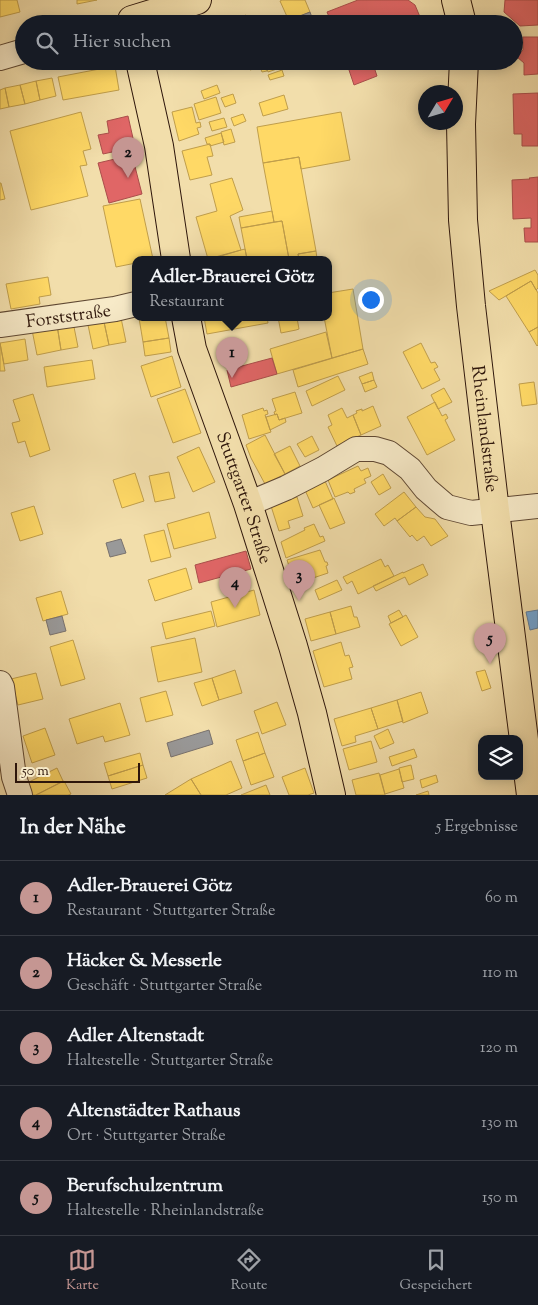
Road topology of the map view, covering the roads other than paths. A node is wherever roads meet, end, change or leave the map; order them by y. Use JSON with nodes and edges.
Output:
{"nodes":[{"id":1,"x":197,"y":0,"type":"edge"},
{"id":2,"x":456,"y":0,"type":"edge"},
{"id":3,"x":135,"y":15,"type":"edge"},
{"id":4,"x":460,"y":15,"type":"edge"},
{"id":5,"x":15,"y":54,"type":"edge"},
{"id":6,"x":0,"y":58,"type":"edge"},
{"id":7,"x":142,"y":70,"type":"edge"},
{"id":8,"x":464,"y":70,"type":"edge"},
{"id":9,"x":176,"y":256,"type":"edge"},
{"id":10,"x":132,"y":305,"type":"edge"},
{"id":11,"x":187,"y":321,"type":"edge"},
{"id":12,"x":0,"y":325,"type":"edge"},
{"id":13,"x":248,"y":504,"type":"junction"},
{"id":14,"x":538,"y":506,"type":"edge"},
{"id":15,"x":495,"y":511,"type":"junction"},
{"id":16,"x":0,"y":682,"type":"edge"},
{"id":17,"x":4,"y":741,"type":"edge"},
{"id":18,"x":20,"y":795,"type":"edge"},
{"id":19,"x":331,"y":795,"type":"edge"},
{"id":20,"x":531,"y":795,"type":"edge"}],
"edges":[{"from":1,"to":3,"type":"main road"},
{"from":2,"to":4,"type":"main road"},
{"from":5,"to":6,"type":"street"},
{"from":7,"to":9,"type":"main road"},
{"from":8,"to":15,"type":"main road","name":"Rheinlandstraße"},
{"from":10,"to":12,"type":"street","name":"Forststraße"},
{"from":11,"to":13,"type":"main road","name":"Stuttgarter Straße"},
{"from":13,"to":15,"type":"street"},
{"from":13,"to":19,"type":"main road","name":"Stuttgarter Straße"},
{"from":14,"to":15,"type":"street"},
{"from":15,"to":20,"type":"main road","name":"Rheinlandstraße"},
{"from":16,"to":17,"type":"street"},
{"from":17,"to":18,"type":"street"}]}
